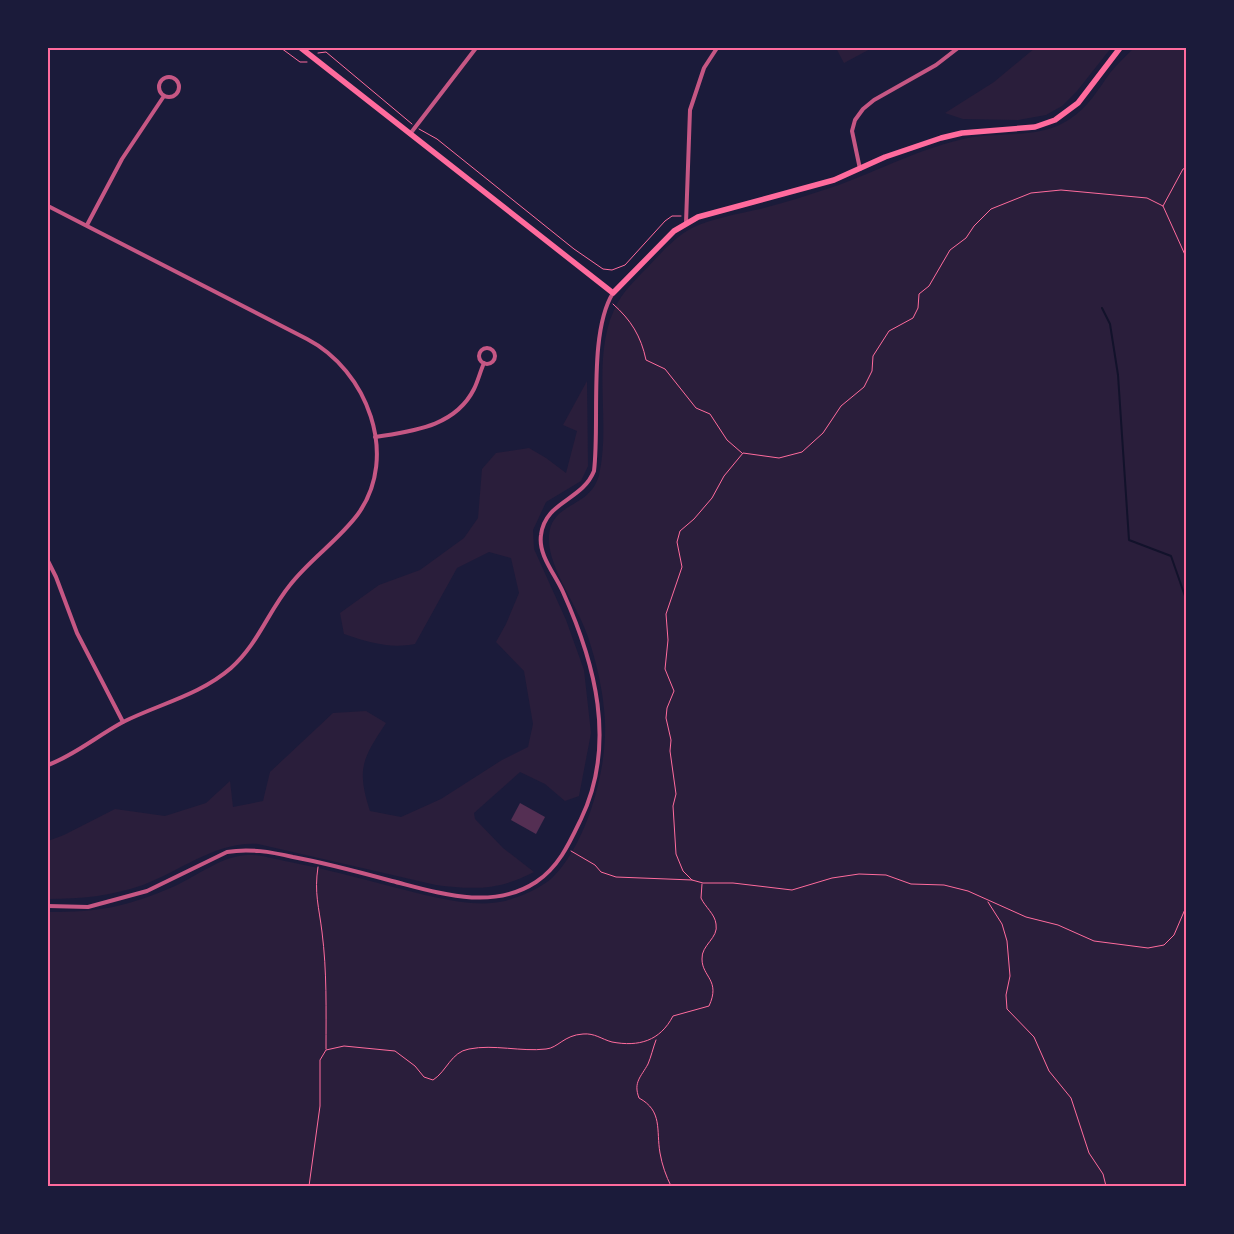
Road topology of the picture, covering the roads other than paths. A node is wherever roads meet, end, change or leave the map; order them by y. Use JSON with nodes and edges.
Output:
{"nodes":[{"id":1,"x":301,"y":48,"type":"edge"},
{"id":2,"x":476,"y":48,"type":"edge"},
{"id":3,"x":717,"y":48,"type":"edge"},
{"id":4,"x":958,"y":48,"type":"edge"},
{"id":5,"x":1120,"y":48,"type":"edge"},
{"id":6,"x":164,"y":96,"type":"junction"},
{"id":7,"x":410,"y":134,"type":"junction"},
{"id":8,"x":860,"y":169,"type":"junction"},
{"id":9,"x":48,"y":206,"type":"edge"},
{"id":10,"x":686,"y":223,"type":"junction"},
{"id":11,"x":86,"y":226,"type":"junction"},
{"id":12,"x":613,"y":293,"type":"junction"},
{"id":13,"x":484,"y":363,"type":"junction"},
{"id":14,"x":375,"y":437,"type":"junction"},
{"id":15,"x":48,"y":561,"type":"edge"},
{"id":16,"x":123,"y":722,"type":"junction"},
{"id":17,"x":48,"y":765,"type":"edge"},
{"id":18,"x":48,"y":906,"type":"edge"}],
"edges":[{"from":1,"to":7,"type":"main road"},
{"from":2,"to":7,"type":"street"},
{"from":3,"to":10,"type":"street"},
{"from":4,"to":8,"type":"street"},
{"from":5,"to":8,"type":"main road"},
{"from":6,"to":6,"type":"street"},
{"from":6,"to":11,"type":"street"},
{"from":7,"to":12,"type":"main road"},
{"from":8,"to":10,"type":"main road"},
{"from":9,"to":11,"type":"street"},
{"from":10,"to":12,"type":"main road"},
{"from":11,"to":14,"type":"street"},
{"from":12,"to":18,"type":"street"},
{"from":13,"to":13,"type":"street"},
{"from":13,"to":14,"type":"street"},
{"from":14,"to":16,"type":"street"},
{"from":15,"to":16,"type":"street"},
{"from":16,"to":17,"type":"street"}]}
